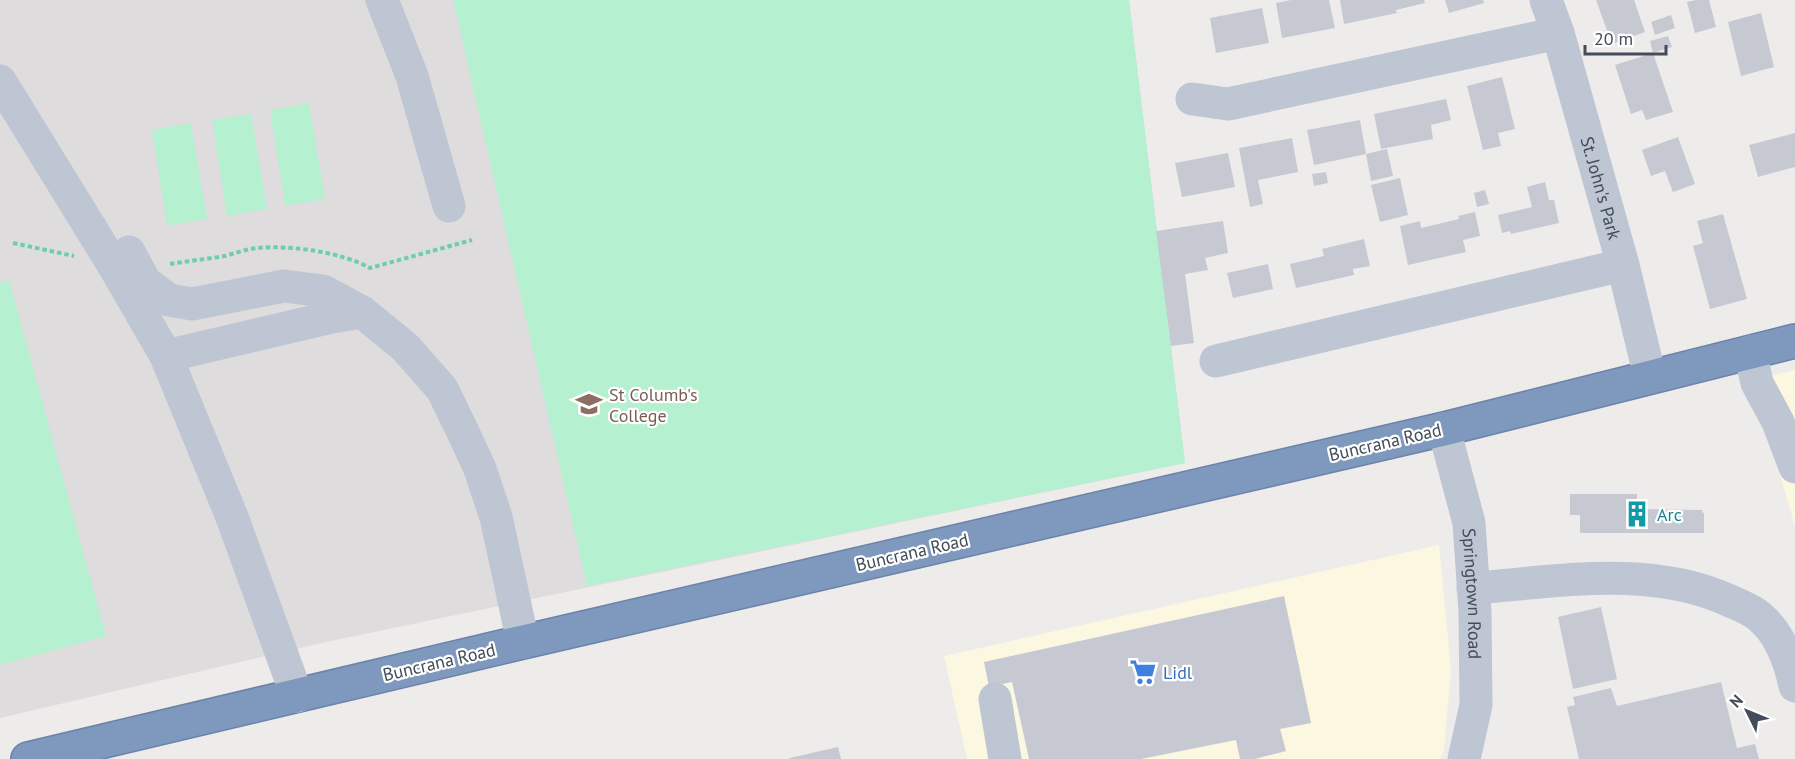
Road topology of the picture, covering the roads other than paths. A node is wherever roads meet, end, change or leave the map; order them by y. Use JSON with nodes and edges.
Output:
{"nodes":[{"id":1,"x":382,"y":0,"type":"edge"},
{"id":2,"x":1546,"y":0,"type":"edge"},
{"id":3,"x":1558,"y":33,"type":"junction"},
{"id":4,"x":0,"y":81,"type":"edge"},
{"id":5,"x":1192,"y":99,"type":"dead end"},
{"id":6,"x":449,"y":206,"type":"dead end"},
{"id":7,"x":1623,"y":265,"type":"junction"},
{"id":8,"x":126,"y":266,"type":"junction"},
{"id":9,"x":362,"y":312,"type":"junction"},
{"id":10,"x":1795,"y":341,"type":"edge"},
{"id":11,"x":1750,"y":352,"type":"junction"},
{"id":12,"x":166,"y":356,"type":"junction"},
{"id":13,"x":1216,"y":361,"type":"dead end"},
{"id":14,"x":1650,"y":377,"type":"junction"},
{"id":15,"x":1786,"y":420,"type":"edge"},
{"id":16,"x":1444,"y":429,"type":"junction"},
{"id":17,"x":1795,"y":467,"type":"edge"},
{"id":18,"x":1473,"y":588,"type":"junction"},
{"id":19,"x":523,"y":642,"type":"junction"},
{"id":20,"x":1795,"y":686,"type":"edge"},
{"id":21,"x":297,"y":696,"type":"junction"},
{"id":22,"x":995,"y":699,"type":"dead end"},
{"id":23,"x":28,"y":759,"type":"edge"},
{"id":24,"x":1005,"y":759,"type":"edge"},
{"id":25,"x":1464,"y":759,"type":"edge"}],
"edges":[{"from":1,"to":6,"type":"street"},
{"from":2,"to":3,"type":"street","name":"St. John's Park"},
{"from":3,"to":5,"type":"street"},
{"from":3,"to":7,"type":"street","name":"St. John's Park"},
{"from":4,"to":8,"type":"street"},
{"from":7,"to":13,"type":"street"},
{"from":7,"to":14,"type":"street","name":"St. John's Park"},
{"from":8,"to":9,"type":"street"},
{"from":8,"to":12,"type":"street"},
{"from":9,"to":12,"type":"street"},
{"from":9,"to":19,"type":"street"},
{"from":10,"to":11,"type":"highway","name":"Buncrana Road"},
{"from":11,"to":14,"type":"highway","name":"Buncrana Road"},
{"from":11,"to":15,"type":"street"},
{"from":12,"to":21,"type":"street"},
{"from":14,"to":16,"type":"highway","name":"Buncrana Road"},
{"from":15,"to":17,"type":"street"},
{"from":16,"to":18,"type":"street","name":"Springtown Road"},
{"from":16,"to":19,"type":"highway","name":"Buncrana Road"},
{"from":18,"to":20,"type":"street"},
{"from":18,"to":25,"type":"street","name":"Springtown Road"},
{"from":19,"to":21,"type":"highway","name":"Buncrana Road"},
{"from":21,"to":23,"type":"highway","name":"Buncrana Road"},
{"from":22,"to":24,"type":"street"}]}
